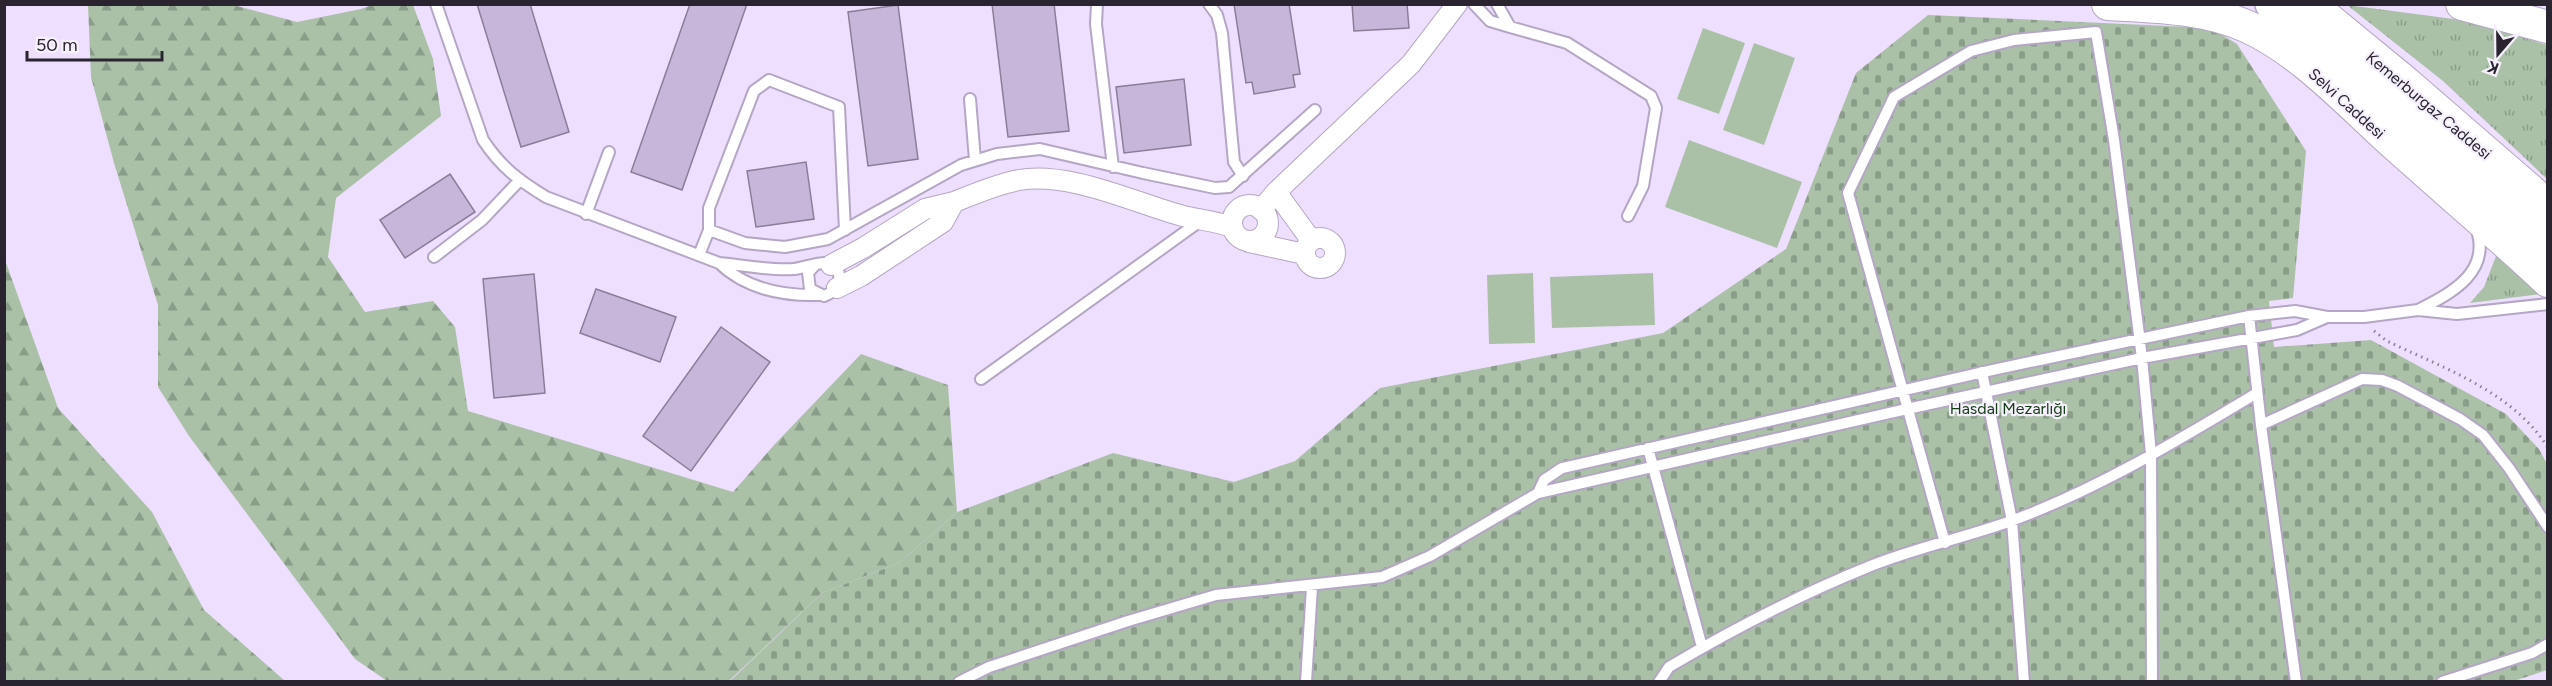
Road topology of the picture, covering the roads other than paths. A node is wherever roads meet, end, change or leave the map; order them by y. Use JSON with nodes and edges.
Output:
{"nodes":[{"id":1,"x":436,"y":4,"type":"edge"},
{"id":2,"x":1097,"y":4,"type":"edge"},
{"id":3,"x":1209,"y":4,"type":"edge"},
{"id":4,"x":1457,"y":4,"type":"edge"},
{"id":5,"x":1474,"y":4,"type":"edge"},
{"id":6,"x":1497,"y":4,"type":"edge"},
{"id":7,"x":2108,"y":4,"type":"edge"},
{"id":8,"x":2272,"y":4,"type":"edge"},
{"id":9,"x":2310,"y":4,"type":"edge"},
{"id":10,"x":2462,"y":4,"type":"edge"},
{"id":11,"x":2530,"y":4,"type":"edge"},
{"id":12,"x":2547,"y":11,"type":"edge"},
{"id":13,"x":1510,"y":27,"type":"junction"},
{"id":14,"x":2547,"y":27,"type":"edge"},
{"id":15,"x":970,"y":99,"type":"dead end"},
{"id":16,"x":1315,"y":110,"type":"dead end"},
{"id":17,"x":609,"y":152,"type":"dead end"},
{"id":18,"x":975,"y":160,"type":"junction"},
{"id":19,"x":1113,"y":167,"type":"junction"},
{"id":20,"x":1243,"y":176,"type":"junction"},
{"id":21,"x":519,"y":181,"type":"junction"},
{"id":22,"x":1276,"y":192,"type":"junction"},
{"id":23,"x":954,"y":202,"type":"junction"},
{"id":24,"x":2547,"y":206,"type":"edge"},
{"id":25,"x":1262,"y":210,"type":"junction"},
{"id":26,"x":2469,"y":211,"type":"junction"},
{"id":27,"x":586,"y":214,"type":"junction"},
{"id":28,"x":1628,"y":216,"type":"dead end"},
{"id":29,"x":1203,"y":219,"type":"junction"},
{"id":30,"x":1232,"y":227,"type":"junction"},
{"id":31,"x":709,"y":230,"type":"junction"},
{"id":32,"x":845,"y":230,"type":"junction"},
{"id":33,"x":1249,"y":242,"type":"junction"},
{"id":34,"x":2547,"y":245,"type":"edge"},
{"id":35,"x":699,"y":255,"type":"junction"},
{"id":36,"x":434,"y":257,"type":"dead end"},
{"id":37,"x":719,"y":263,"type":"junction"},
{"id":38,"x":823,"y":265,"type":"junction"},
{"id":39,"x":2547,"y":281,"type":"edge"},
{"id":40,"x":828,"y":291,"type":"junction"},
{"id":41,"x":2547,"y":304,"type":"edge"},
{"id":42,"x":2418,"y":310,"type":"junction"},
{"id":43,"x":2249,"y":316,"type":"junction"},
{"id":44,"x":2327,"y":317,"type":"junction"},
{"id":45,"x":2138,"y":338,"type":"junction"},
{"id":46,"x":2251,"y":338,"type":"junction"},
{"id":47,"x":2142,"y":358,"type":"junction"},
{"id":48,"x":1982,"y":372,"type":"junction"},
{"id":49,"x":981,"y":379,"type":"dead end"},
{"id":50,"x":1902,"y":390,"type":"junction"},
{"id":51,"x":1985,"y":392,"type":"junction"},
{"id":52,"x":2257,"y":393,"type":"junction"},
{"id":53,"x":1907,"y":409,"type":"junction"},
{"id":54,"x":2261,"y":425,"type":"junction"},
{"id":55,"x":1648,"y":448,"type":"junction"},
{"id":56,"x":2151,"y":454,"type":"junction"},
{"id":57,"x":1654,"y":466,"type":"junction"},
{"id":58,"x":1538,"y":493,"type":"junction"},
{"id":59,"x":2012,"y":520,"type":"junction"},
{"id":60,"x":2547,"y":527,"type":"edge"},
{"id":61,"x":1944,"y":543,"type":"junction"},
{"id":62,"x":1312,"y":586,"type":"junction"},
{"id":63,"x":2547,"y":644,"type":"edge"},
{"id":64,"x":1702,"y":647,"type":"junction"},
{"id":65,"x":959,"y":681,"type":"edge"},
{"id":66,"x":1306,"y":681,"type":"edge"},
{"id":67,"x":1659,"y":681,"type":"edge"},
{"id":68,"x":2024,"y":681,"type":"edge"},
{"id":69,"x":2152,"y":681,"type":"edge"},
{"id":70,"x":2296,"y":681,"type":"edge"},
{"id":71,"x":2442,"y":681,"type":"edge"}],
"edges":[{"from":1,"to":21,"type":"lane"},
{"from":2,"to":19,"type":"lane"},
{"from":3,"to":20,"type":"lane"},
{"from":4,"to":22,"type":"street"},
{"from":5,"to":13,"type":"lane"},
{"from":6,"to":13,"type":"lane"},
{"from":7,"to":26,"type":"main road","name":"Selvi Caddesi"},
{"from":8,"to":34,"type":"highway"},
{"from":9,"to":24,"type":"main road","name":"Kemerburgaz Caddesi"},
{"from":10,"to":14,"type":"main road"},
{"from":11,"to":12,"type":"main road"},
{"from":13,"to":28,"type":"lane"},
{"from":15,"to":18,"type":"lane"},
{"from":16,"to":20,"type":"lane"},
{"from":17,"to":27,"type":"lane"},
{"from":18,"to":19,"type":"lane"},
{"from":18,"to":32,"type":"lane"},
{"from":19,"to":20,"type":"lane"},
{"from":21,"to":27,"type":"lane"},
{"from":21,"to":36,"type":"lane"},
{"from":22,"to":25,"type":"street"},
{"from":22,"to":33,"type":"street"},
{"from":23,"to":29,"type":"street"},
{"from":23,"to":38,"type":"street"},
{"from":23,"to":40,"type":"street"},
{"from":25,"to":30,"type":"street"},
{"from":25,"to":33,"type":"street"},
{"from":26,"to":39,"type":"main road","name":"Selvi Caddesi"},
{"from":26,"to":42,"type":"lane"},
{"from":27,"to":35,"type":"lane"},
{"from":29,"to":30,"type":"street"},
{"from":29,"to":49,"type":"lane"},
{"from":30,"to":33,"type":"street"},
{"from":31,"to":32,"type":"lane"},
{"from":31,"to":32,"type":"lane"},
{"from":31,"to":35,"type":"lane"},
{"from":35,"to":37,"type":"lane"},
{"from":37,"to":38,"type":"lane"},
{"from":37,"to":40,"type":"lane"},
{"from":38,"to":40,"type":"lane"},
{"from":38,"to":40,"type":"lane"},
{"from":41,"to":42,"type":"lane"},
{"from":42,"to":44,"type":"lane"},
{"from":43,"to":44,"type":"lane"},
{"from":43,"to":45,"type":"lane"},
{"from":43,"to":46,"type":"lane"},
{"from":44,"to":46,"type":"lane"},
{"from":45,"to":47,"type":"lane"},
{"from":45,"to":48,"type":"lane"},
{"from":45,"to":50,"type":"lane"},
{"from":46,"to":47,"type":"lane"},
{"from":46,"to":52,"type":"lane"},
{"from":47,"to":51,"type":"lane"},
{"from":47,"to":56,"type":"lane"},
{"from":48,"to":50,"type":"lane"},
{"from":48,"to":51,"type":"lane"},
{"from":50,"to":53,"type":"lane"},
{"from":50,"to":55,"type":"lane"},
{"from":51,"to":53,"type":"lane"},
{"from":51,"to":59,"type":"lane"},
{"from":52,"to":54,"type":"lane"},
{"from":52,"to":56,"type":"lane"},
{"from":53,"to":57,"type":"lane"},
{"from":53,"to":61,"type":"lane"},
{"from":54,"to":60,"type":"lane"},
{"from":54,"to":70,"type":"lane"},
{"from":55,"to":57,"type":"lane"},
{"from":55,"to":58,"type":"lane"},
{"from":56,"to":59,"type":"lane"},
{"from":56,"to":69,"type":"lane"},
{"from":57,"to":58,"type":"lane"},
{"from":57,"to":64,"type":"lane"},
{"from":58,"to":62,"type":"lane"},
{"from":59,"to":61,"type":"lane"},
{"from":59,"to":68,"type":"lane"},
{"from":61,"to":64,"type":"lane"},
{"from":62,"to":65,"type":"lane"},
{"from":62,"to":66,"type":"lane"},
{"from":63,"to":71,"type":"lane"},
{"from":64,"to":67,"type":"lane"}]}
